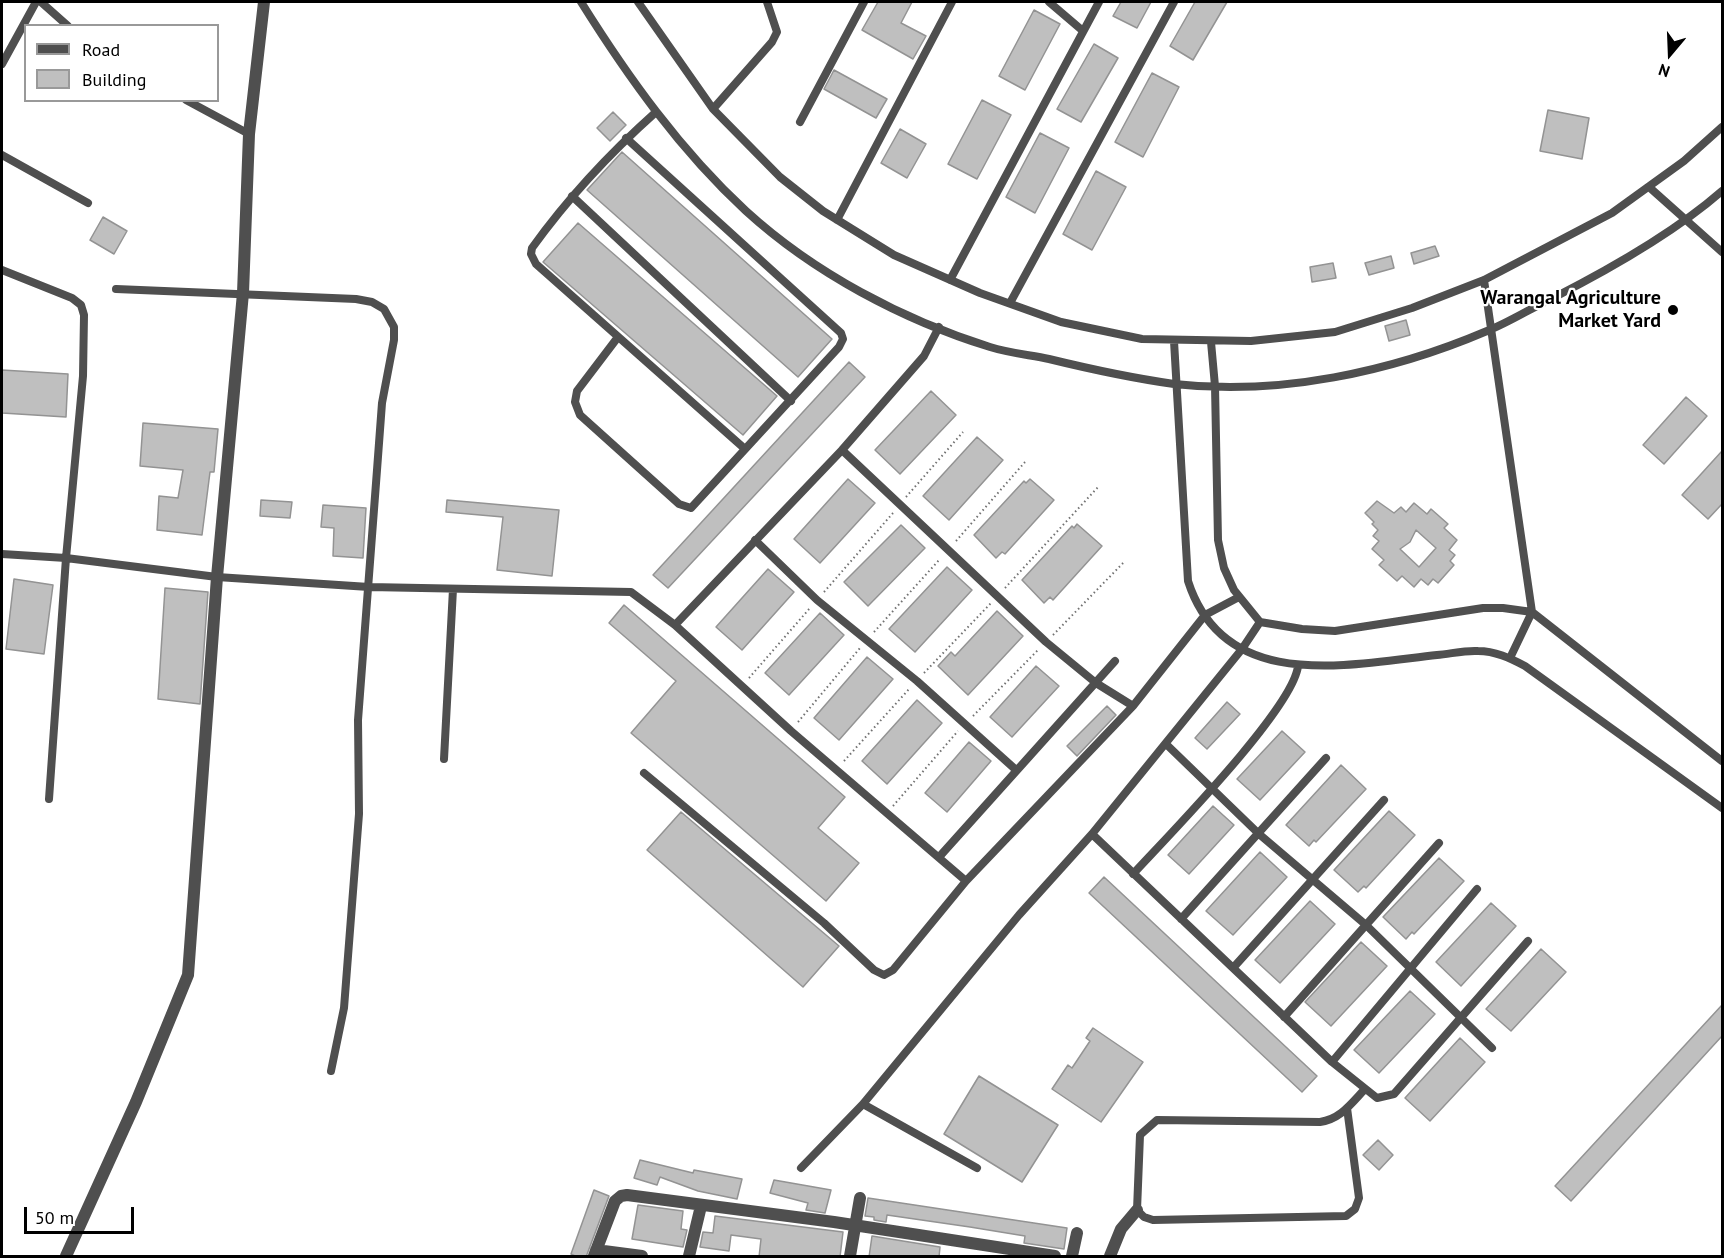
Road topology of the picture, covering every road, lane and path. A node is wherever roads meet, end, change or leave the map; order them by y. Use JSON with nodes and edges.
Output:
{"nodes":[{"id":1,"x":36,"y":2,"type":"edge"},
{"id":2,"x":41,"y":2,"type":"edge"},
{"id":3,"x":264,"y":2,"type":"edge"},
{"id":4,"x":580,"y":2,"type":"edge"},
{"id":5,"x":638,"y":2,"type":"edge"},
{"id":6,"x":767,"y":2,"type":"edge"},
{"id":7,"x":864,"y":2,"type":"edge"},
{"id":8,"x":952,"y":2,"type":"edge"},
{"id":9,"x":1049,"y":2,"type":"edge"},
{"id":10,"x":1099,"y":2,"type":"edge"},
{"id":11,"x":1174,"y":2,"type":"edge"},
{"id":12,"x":66,"y":24,"type":"edge"},
{"id":13,"x":1083,"y":30,"type":"junction"},
{"id":14,"x":2,"y":64,"type":"edge"},
{"id":15,"x":190,"y":102,"type":"edge"},
{"id":16,"x":713,"y":109,"type":"junction"},
{"id":17,"x":656,"y":112,"type":"junction"},
{"id":18,"x":800,"y":122,"type":"dead end"},
{"id":19,"x":1722,"y":127,"type":"edge"},
{"id":20,"x":249,"y":134,"type":"junction"},
{"id":21,"x":626,"y":138,"type":"junction"},
{"id":22,"x":2,"y":155,"type":"edge"},
{"id":23,"x":1649,"y":187,"type":"junction"},
{"id":24,"x":1722,"y":191,"type":"edge"},
{"id":25,"x":572,"y":196,"type":"junction"},
{"id":26,"x":88,"y":203,"type":"dead end"},
{"id":27,"x":1686,"y":219,"type":"junction"},
{"id":28,"x":837,"y":220,"type":"junction"},
{"id":29,"x":1722,"y":252,"type":"edge"},
{"id":30,"x":2,"y":270,"type":"edge"},
{"id":31,"x":950,"y":280,"type":"junction"},
{"id":32,"x":1485,"y":280,"type":"junction"},
{"id":33,"x":116,"y":289,"type":"dead end"},
{"id":34,"x":243,"y":292,"type":"junction"},
{"id":35,"x":1010,"y":303,"type":"junction"},
{"id":36,"x":939,"y":327,"type":"junction"},
{"id":37,"x":1490,"y":330,"type":"junction"},
{"id":38,"x":618,"y":337,"type":"junction"},
{"id":39,"x":1174,"y":341,"type":"junction"},
{"id":40,"x":1211,"y":342,"type":"junction"},
{"id":41,"x":1177,"y":384,"type":"junction"},
{"id":42,"x":1215,"y":386,"type":"junction"},
{"id":43,"x":791,"y":401,"type":"junction"},
{"id":44,"x":963,"y":432,"type":"dead end"},
{"id":45,"x":745,"y":449,"type":"junction"},
{"id":46,"x":842,"y":450,"type":"junction"},
{"id":47,"x":1025,"y":462,"type":"dead end"},
{"id":48,"x":1099,"y":486,"type":"dead end"},
{"id":49,"x":900,"y":505,"type":"junction"},
{"id":50,"x":755,"y":540,"type":"junction"},
{"id":51,"x":948,"y":550,"type":"junction"},
{"id":52,"x":2,"y":554,"type":"edge"},
{"id":53,"x":66,"y":558,"type":"junction"},
{"id":54,"x":1125,"y":561,"type":"dead end"},
{"id":55,"x":217,"y":577,"type":"junction"},
{"id":56,"x":369,"y":587,"type":"junction"},
{"id":57,"x":453,"y":589,"type":"junction"},
{"id":58,"x":997,"y":596,"type":"junction"},
{"id":59,"x":1239,"y":597,"type":"junction"},
{"id":60,"x":817,"y":600,"type":"junction"},
{"id":61,"x":1532,"y":612,"type":"junction"},
{"id":62,"x":1205,"y":615,"type":"junction"},
{"id":63,"x":1260,"y":622,"type":"junction"},
{"id":64,"x":675,"y":625,"type":"junction"},
{"id":65,"x":867,"y":639,"type":"junction"},
{"id":66,"x":1046,"y":642,"type":"junction"},
{"id":67,"x":1242,"y":649,"type":"junction"},
{"id":68,"x":1510,"y":658,"type":"junction"},
{"id":69,"x":1115,"y":661,"type":"dead end"},
{"id":70,"x":1298,"y":666,"type":"junction"},
{"id":71,"x":917,"y":681,"type":"junction"},
{"id":72,"x":1096,"y":683,"type":"junction"},
{"id":73,"x":741,"y":687,"type":"junction"},
{"id":74,"x":1132,"y":706,"type":"junction"},
{"id":75,"x":965,"y":724,"type":"junction"},
{"id":76,"x":790,"y":731,"type":"junction"},
{"id":77,"x":1166,"y":744,"type":"junction"},
{"id":78,"x":1326,"y":758,"type":"dead end"},
{"id":79,"x":444,"y":759,"type":"dead end"},
{"id":80,"x":1722,"y":761,"type":"edge"},
{"id":81,"x":1016,"y":769,"type":"junction"},
{"id":82,"x":836,"y":770,"type":"junction"},
{"id":83,"x":644,"y":772,"type":"dead end"},
{"id":84,"x":1212,"y":788,"type":"junction"},
{"id":85,"x":49,"y":799,"type":"dead end"},
{"id":86,"x":1384,"y":800,"type":"dead end"},
{"id":87,"x":1722,"y":808,"type":"edge"},
{"id":88,"x":887,"y":813,"type":"junction"},
{"id":89,"x":1092,"y":834,"type":"junction"},
{"id":90,"x":1259,"y":834,"type":"junction"},
{"id":91,"x":1439,"y":843,"type":"dead end"},
{"id":92,"x":940,"y":856,"type":"junction"},
{"id":93,"x":1133,"y":874,"type":"junction"},
{"id":94,"x":1311,"y":880,"type":"junction"},
{"id":95,"x":966,"y":881,"type":"junction"},
{"id":96,"x":1477,"y":889,"type":"dead end"},
{"id":97,"x":1181,"y":919,"type":"junction"},
{"id":98,"x":1366,"y":925,"type":"junction"},
{"id":99,"x":1528,"y":941,"type":"dead end"},
{"id":100,"x":1233,"y":968,"type":"junction"},
{"id":101,"x":1410,"y":969,"type":"junction"},
{"id":102,"x":1284,"y":1017,"type":"junction"},
{"id":103,"x":1460,"y":1017,"type":"junction"},
{"id":104,"x":1492,"y":1048,"type":"dead end"},
{"id":105,"x":1332,"y":1062,"type":"junction"},
{"id":106,"x":331,"y":1071,"type":"dead end"},
{"id":107,"x":1364,"y":1090,"type":"junction"},
{"id":108,"x":863,"y":1104,"type":"junction"},
{"id":109,"x":1347,"y":1108,"type":"junction"},
{"id":110,"x":801,"y":1168,"type":"dead end"},
{"id":111,"x":977,"y":1168,"type":"dead end"},
{"id":112,"x":860,"y":1198,"type":"dead end"},
{"id":113,"x":700,"y":1206,"type":"junction"},
{"id":114,"x":1137,"y":1210,"type":"junction"},
{"id":115,"x":855,"y":1226,"type":"junction"},
{"id":116,"x":1077,"y":1233,"type":"dead end"},
{"id":117,"x":595,"y":1253,"type":"edge"},
{"id":118,"x":66,"y":1257,"type":"edge"},
{"id":119,"x":642,"y":1257,"type":"edge"},
{"id":120,"x":689,"y":1257,"type":"edge"},
{"id":121,"x":850,"y":1257,"type":"edge"},
{"id":122,"x":1055,"y":1257,"type":"edge"},
{"id":123,"x":1072,"y":1257,"type":"edge"},
{"id":124,"x":1110,"y":1257,"type":"edge"}],
"edges":[{"from":1,"to":14,"type":"lane"},
{"from":2,"to":12,"type":"lane"},
{"from":3,"to":20,"type":"street"},
{"from":4,"to":17,"type":"lane"},
{"from":5,"to":16,"type":"lane"},
{"from":6,"to":16,"type":"lane"},
{"from":7,"to":18,"type":"lane"},
{"from":8,"to":28,"type":"lane"},
{"from":9,"to":13,"type":"lane"},
{"from":10,"to":13,"type":"lane"},
{"from":11,"to":35,"type":"lane"},
{"from":13,"to":31,"type":"lane"},
{"from":15,"to":20,"type":"lane"},
{"from":16,"to":28,"type":"lane"},
{"from":17,"to":21,"type":"lane"},
{"from":17,"to":36,"type":"lane"},
{"from":19,"to":23,"type":"lane"},
{"from":20,"to":34,"type":"street"},
{"from":21,"to":25,"type":"lane"},
{"from":21,"to":43,"type":"lane"},
{"from":22,"to":26,"type":"lane"},
{"from":23,"to":27,"type":"lane"},
{"from":23,"to":32,"type":"lane"},
{"from":24,"to":27,"type":"lane"},
{"from":25,"to":38,"type":"lane"},
{"from":25,"to":43,"type":"lane"},
{"from":27,"to":29,"type":"lane"},
{"from":27,"to":37,"type":"lane"},
{"from":28,"to":31,"type":"lane"},
{"from":30,"to":53,"type":"lane"},
{"from":31,"to":35,"type":"lane"},
{"from":32,"to":37,"type":"lane"},
{"from":32,"to":40,"type":"lane"},
{"from":33,"to":34,"type":"lane"},
{"from":34,"to":55,"type":"street"},
{"from":34,"to":56,"type":"lane"},
{"from":35,"to":39,"type":"lane"},
{"from":36,"to":41,"type":"lane"},
{"from":36,"to":46,"type":"lane"},
{"from":37,"to":42,"type":"lane"},
{"from":37,"to":61,"type":"lane"},
{"from":38,"to":45,"type":"lane"},
{"from":38,"to":45,"type":"lane"},
{"from":39,"to":40,"type":"lane"},
{"from":39,"to":41,"type":"lane"},
{"from":40,"to":42,"type":"lane"},
{"from":41,"to":42,"type":"lane"},
{"from":41,"to":62,"type":"lane"},
{"from":42,"to":59,"type":"lane"},
{"from":43,"to":45,"type":"lane"},
{"from":44,"to":49,"type":"path"},
{"from":46,"to":49,"type":"lane"},
{"from":46,"to":50,"type":"lane"},
{"from":47,"to":51,"type":"path"},
{"from":48,"to":58,"type":"path"},
{"from":49,"to":51,"type":"lane"},
{"from":49,"to":60,"type":"path"},
{"from":50,"to":60,"type":"lane"},
{"from":50,"to":64,"type":"lane"},
{"from":51,"to":58,"type":"lane"},
{"from":51,"to":65,"type":"path"},
{"from":52,"to":53,"type":"lane"},
{"from":53,"to":55,"type":"lane"},
{"from":53,"to":85,"type":"lane"},
{"from":54,"to":66,"type":"path"},
{"from":55,"to":56,"type":"lane"},
{"from":55,"to":118,"type":"street"},
{"from":56,"to":57,"type":"lane"},
{"from":56,"to":106,"type":"lane"},
{"from":57,"to":64,"type":"lane"},
{"from":57,"to":79,"type":"lane"},
{"from":58,"to":66,"type":"lane"},
{"from":58,"to":71,"type":"path"},
{"from":59,"to":62,"type":"lane"},
{"from":59,"to":63,"type":"lane"},
{"from":60,"to":65,"type":"lane"},
{"from":60,"to":73,"type":"path"},
{"from":61,"to":63,"type":"lane"},
{"from":61,"to":68,"type":"lane"},
{"from":61,"to":80,"type":"lane"},
{"from":62,"to":67,"type":"lane"},
{"from":62,"to":74,"type":"lane"},
{"from":63,"to":67,"type":"lane"},
{"from":64,"to":73,"type":"lane"},
{"from":65,"to":71,"type":"lane"},
{"from":65,"to":76,"type":"path"},
{"from":66,"to":72,"type":"lane"},
{"from":66,"to":75,"type":"path"},
{"from":67,"to":70,"type":"lane"},
{"from":67,"to":77,"type":"lane"},
{"from":68,"to":70,"type":"lane"},
{"from":68,"to":87,"type":"lane"},
{"from":69,"to":72,"type":"lane"},
{"from":70,"to":84,"type":"lane"},
{"from":71,"to":75,"type":"lane"},
{"from":71,"to":82,"type":"path"},
{"from":72,"to":74,"type":"lane"},
{"from":72,"to":81,"type":"lane"},
{"from":73,"to":76,"type":"lane"},
{"from":74,"to":95,"type":"lane"},
{"from":75,"to":81,"type":"lane"},
{"from":75,"to":88,"type":"path"},
{"from":76,"to":82,"type":"lane"},
{"from":77,"to":84,"type":"lane"},
{"from":77,"to":89,"type":"lane"},
{"from":78,"to":90,"type":"lane"},
{"from":81,"to":92,"type":"lane"},
{"from":82,"to":88,"type":"lane"},
{"from":83,"to":95,"type":"lane"},
{"from":84,"to":90,"type":"lane"},
{"from":84,"to":93,"type":"lane"},
{"from":86,"to":94,"type":"lane"},
{"from":88,"to":92,"type":"lane"},
{"from":89,"to":93,"type":"lane"},
{"from":89,"to":108,"type":"lane"},
{"from":90,"to":94,"type":"lane"},
{"from":90,"to":97,"type":"lane"},
{"from":91,"to":98,"type":"lane"},
{"from":92,"to":95,"type":"lane"},
{"from":93,"to":97,"type":"lane"},
{"from":94,"to":98,"type":"lane"},
{"from":94,"to":100,"type":"lane"},
{"from":96,"to":101,"type":"lane"},
{"from":97,"to":100,"type":"lane"},
{"from":98,"to":101,"type":"lane"},
{"from":98,"to":102,"type":"lane"},
{"from":99,"to":103,"type":"lane"},
{"from":100,"to":102,"type":"lane"},
{"from":101,"to":103,"type":"lane"},
{"from":101,"to":105,"type":"lane"},
{"from":102,"to":105,"type":"lane"},
{"from":103,"to":104,"type":"lane"},
{"from":103,"to":107,"type":"lane"},
{"from":105,"to":107,"type":"lane"},
{"from":107,"to":109,"type":"lane"},
{"from":108,"to":110,"type":"lane"},
{"from":108,"to":111,"type":"lane"},
{"from":109,"to":114,"type":"lane"},
{"from":109,"to":114,"type":"lane"},
{"from":112,"to":115,"type":"street"},
{"from":113,"to":115,"type":"street"},
{"from":113,"to":117,"type":"street"},
{"from":113,"to":120,"type":"street"},
{"from":114,"to":124,"type":"street"},
{"from":115,"to":121,"type":"street"},
{"from":115,"to":122,"type":"street"},
{"from":116,"to":123,"type":"street"},
{"from":117,"to":119,"type":"street"}]}
